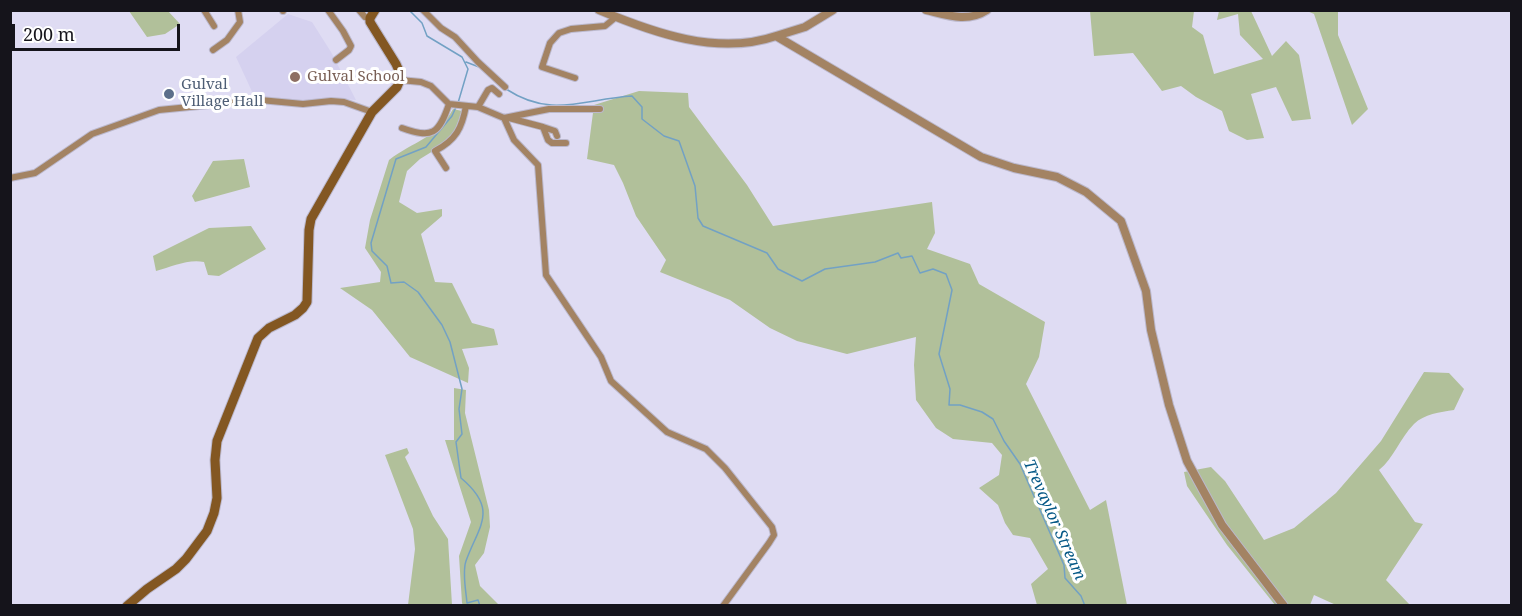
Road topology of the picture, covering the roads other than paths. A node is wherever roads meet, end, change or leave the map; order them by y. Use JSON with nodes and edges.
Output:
{"nodes":[{"id":1,"x":204,"y":10,"type":"edge"},
{"id":2,"x":238,"y":10,"type":"edge"},
{"id":3,"x":328,"y":10,"type":"edge"},
{"id":4,"x":359,"y":10,"type":"edge"},
{"id":5,"x":423,"y":10,"type":"edge"},
{"id":6,"x":599,"y":10,"type":"edge"},
{"id":7,"x":833,"y":10,"type":"edge"},
{"id":8,"x":926,"y":10,"type":"edge"},
{"id":9,"x":987,"y":10,"type":"edge"},
{"id":10,"x":372,"y":14,"type":"edge"},
{"id":11,"x":616,"y":18,"type":"junction"},
{"id":12,"x":214,"y":26,"type":"dead end"},
{"id":13,"x":776,"y":36,"type":"junction"},
{"id":14,"x":213,"y":50,"type":"dead end"},
{"id":15,"x":336,"y":60,"type":"dead end"},
{"id":16,"x":575,"y":78,"type":"dead end"},
{"id":17,"x":400,"y":80,"type":"junction"},
{"id":18,"x":505,"y":87,"type":"dead end"},
{"id":19,"x":499,"y":94,"type":"dead end"},
{"id":20,"x":450,"y":104,"type":"junction"},
{"id":21,"x":464,"y":106,"type":"junction"},
{"id":22,"x":478,"y":107,"type":"junction"},
{"id":23,"x":600,"y":109,"type":"dead end"},
{"id":24,"x":372,"y":112,"type":"junction"},
{"id":25,"x":506,"y":118,"type":"junction"},
{"id":26,"x":543,"y":127,"type":"junction"},
{"id":27,"x":402,"y":129,"type":"dead end"},
{"id":28,"x":557,"y":136,"type":"dead end"},
{"id":29,"x":566,"y":143,"type":"dead end"},
{"id":30,"x":446,"y":168,"type":"dead end"},
{"id":31,"x":10,"y":178,"type":"edge"},
{"id":32,"x":128,"y":606,"type":"edge"},
{"id":33,"x":723,"y":606,"type":"edge"},
{"id":34,"x":1284,"y":606,"type":"edge"}],
"edges":[{"from":1,"to":12,"type":"street"},
{"from":2,"to":14,"type":"street"},
{"from":3,"to":15,"type":"street"},
{"from":4,"to":10,"type":"street"},
{"from":5,"to":18,"type":"street"},
{"from":6,"to":11,"type":"street"},
{"from":7,"to":13,"type":"street"},
{"from":8,"to":9,"type":"street"},
{"from":10,"to":17,"type":"main road"},
{"from":11,"to":13,"type":"street"},
{"from":11,"to":16,"type":"street"},
{"from":13,"to":34,"type":"street"},
{"from":17,"to":20,"type":"street"},
{"from":17,"to":24,"type":"main road"},
{"from":19,"to":22,"type":"street"},
{"from":20,"to":21,"type":"street"},
{"from":20,"to":27,"type":"street"},
{"from":21,"to":22,"type":"street"},
{"from":21,"to":30,"type":"street"},
{"from":22,"to":25,"type":"street"},
{"from":23,"to":25,"type":"street"},
{"from":24,"to":31,"type":"street"},
{"from":24,"to":32,"type":"main road"},
{"from":25,"to":26,"type":"street"},
{"from":25,"to":33,"type":"street"},
{"from":26,"to":28,"type":"street"},
{"from":26,"to":29,"type":"street"}]}
